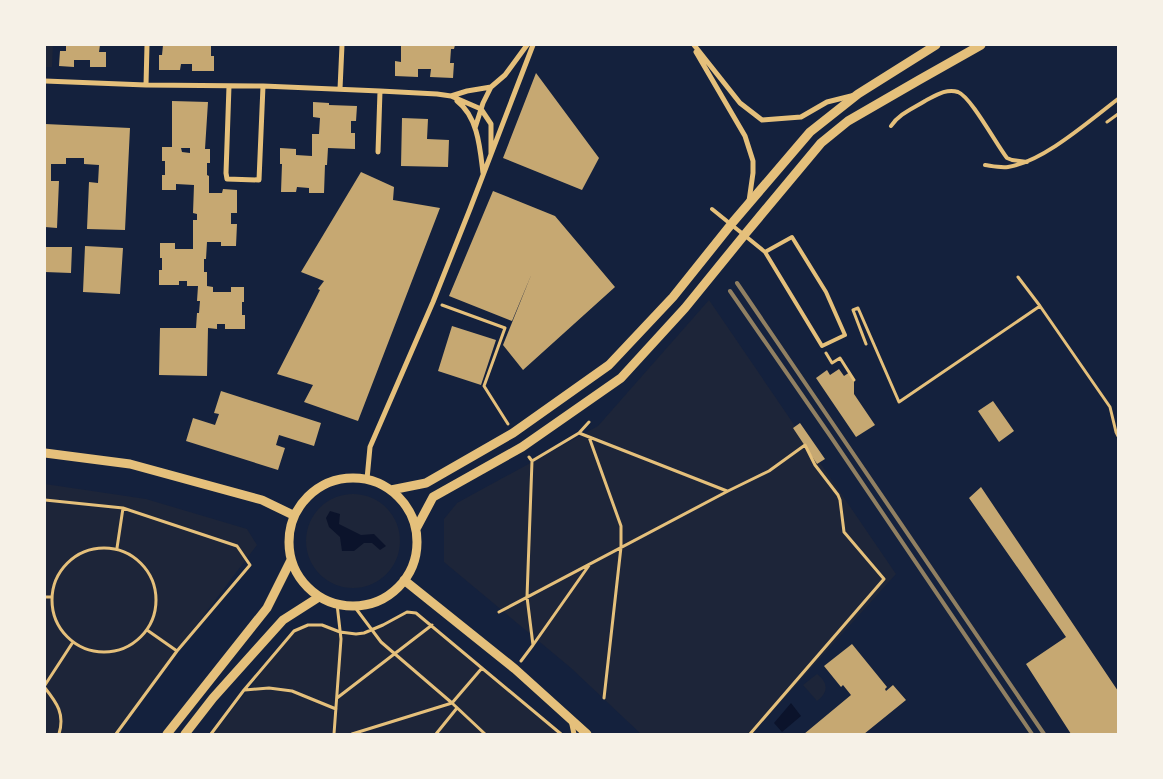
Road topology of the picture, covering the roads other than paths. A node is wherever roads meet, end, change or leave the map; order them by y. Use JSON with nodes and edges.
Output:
{"nodes":[{"id":1,"x":147,"y":45,"type":"edge"},
{"id":2,"x":342,"y":45,"type":"edge"},
{"id":3,"x":527,"y":45,"type":"edge"},
{"id":4,"x":533,"y":45,"type":"edge"},
{"id":5,"x":693,"y":45,"type":"edge"},
{"id":6,"x":936,"y":45,"type":"edge"},
{"id":7,"x":981,"y":45,"type":"edge"},
{"id":8,"x":45,"y":81,"type":"edge"},
{"id":9,"x":146,"y":85,"type":"junction"},
{"id":10,"x":229,"y":86,"type":"junction"},
{"id":11,"x":263,"y":86,"type":"junction"},
{"id":12,"x":491,"y":87,"type":"junction"},
{"id":13,"x":340,"y":89,"type":"junction"},
{"id":14,"x":380,"y":91,"type":"junction"},
{"id":15,"x":858,"y":94,"type":"junction"},
{"id":16,"x":451,"y":96,"type":"junction"},
{"id":17,"x":1118,"y":99,"type":"edge"},
{"id":18,"x":481,"y":109,"type":"junction"},
{"id":19,"x":891,"y":126,"type":"dead end"},
{"id":20,"x":475,"y":129,"type":"junction"},
{"id":21,"x":378,"y":152,"type":"dead end"},
{"id":22,"x":491,"y":154,"type":"junction"},
{"id":23,"x":1027,"y":162,"type":"junction"},
{"id":24,"x":985,"y":165,"type":"dead end"},
{"id":25,"x":483,"y":174,"type":"junction"},
{"id":26,"x":749,"y":203,"type":"junction"},
{"id":27,"x":712,"y":209,"type":"dead end"},
{"id":28,"x":765,"y":252,"type":"junction"},
{"id":29,"x":45,"y":453,"type":"edge"},
{"id":30,"x":366,"y":479,"type":"junction"},
{"id":31,"x":391,"y":490,"type":"junction"},
{"id":32,"x":294,"y":515,"type":"junction"},
{"id":33,"x":416,"y":528,"type":"junction"},
{"id":34,"x":291,"y":560,"type":"junction"},
{"id":35,"x":404,"y":580,"type":"junction"},
{"id":36,"x":319,"y":596,"type":"junction"},
{"id":37,"x":571,"y":720,"type":"junction"},
{"id":38,"x":167,"y":734,"type":"edge"},
{"id":39,"x":185,"y":734,"type":"edge"},
{"id":40,"x":574,"y":734,"type":"edge"},
{"id":41,"x":587,"y":734,"type":"edge"}],
"edges":[{"from":1,"to":9,"type":"street"},
{"from":2,"to":13,"type":"street"},
{"from":3,"to":12,"type":"street"},
{"from":4,"to":22,"type":"street"},
{"from":5,"to":15,"type":"street"},
{"from":5,"to":26,"type":"street"},
{"from":6,"to":15,"type":"street"},
{"from":7,"to":33,"type":"street"},
{"from":8,"to":9,"type":"street"},
{"from":9,"to":10,"type":"street"},
{"from":10,"to":11,"type":"street"},
{"from":10,"to":11,"type":"street"},
{"from":11,"to":13,"type":"street"},
{"from":12,"to":16,"type":"street"},
{"from":12,"to":18,"type":"street"},
{"from":13,"to":14,"type":"street"},
{"from":14,"to":16,"type":"street"},
{"from":14,"to":21,"type":"street"},
{"from":15,"to":26,"type":"street"},
{"from":16,"to":18,"type":"street"},
{"from":16,"to":20,"type":"street"},
{"from":17,"to":23,"type":"lane"},
{"from":18,"to":20,"type":"street"},
{"from":18,"to":22,"type":"street"},
{"from":19,"to":23,"type":"lane"},
{"from":20,"to":25,"type":"street"},
{"from":22,"to":25,"type":"street"},
{"from":23,"to":24,"type":"lane"},
{"from":25,"to":30,"type":"street"},
{"from":26,"to":31,"type":"street"},
{"from":27,"to":28,"type":"lane"},
{"from":28,"to":28,"type":"lane"},
{"from":29,"to":32,"type":"street"},
{"from":30,"to":31,"type":"street"},
{"from":30,"to":32,"type":"street"},
{"from":31,"to":33,"type":"street"},
{"from":32,"to":34,"type":"street"},
{"from":33,"to":35,"type":"street"},
{"from":34,"to":36,"type":"street"},
{"from":34,"to":38,"type":"street"},
{"from":35,"to":36,"type":"street"},
{"from":35,"to":37,"type":"street"},
{"from":36,"to":39,"type":"street"},
{"from":37,"to":40,"type":"street"},
{"from":37,"to":41,"type":"street"}]}
